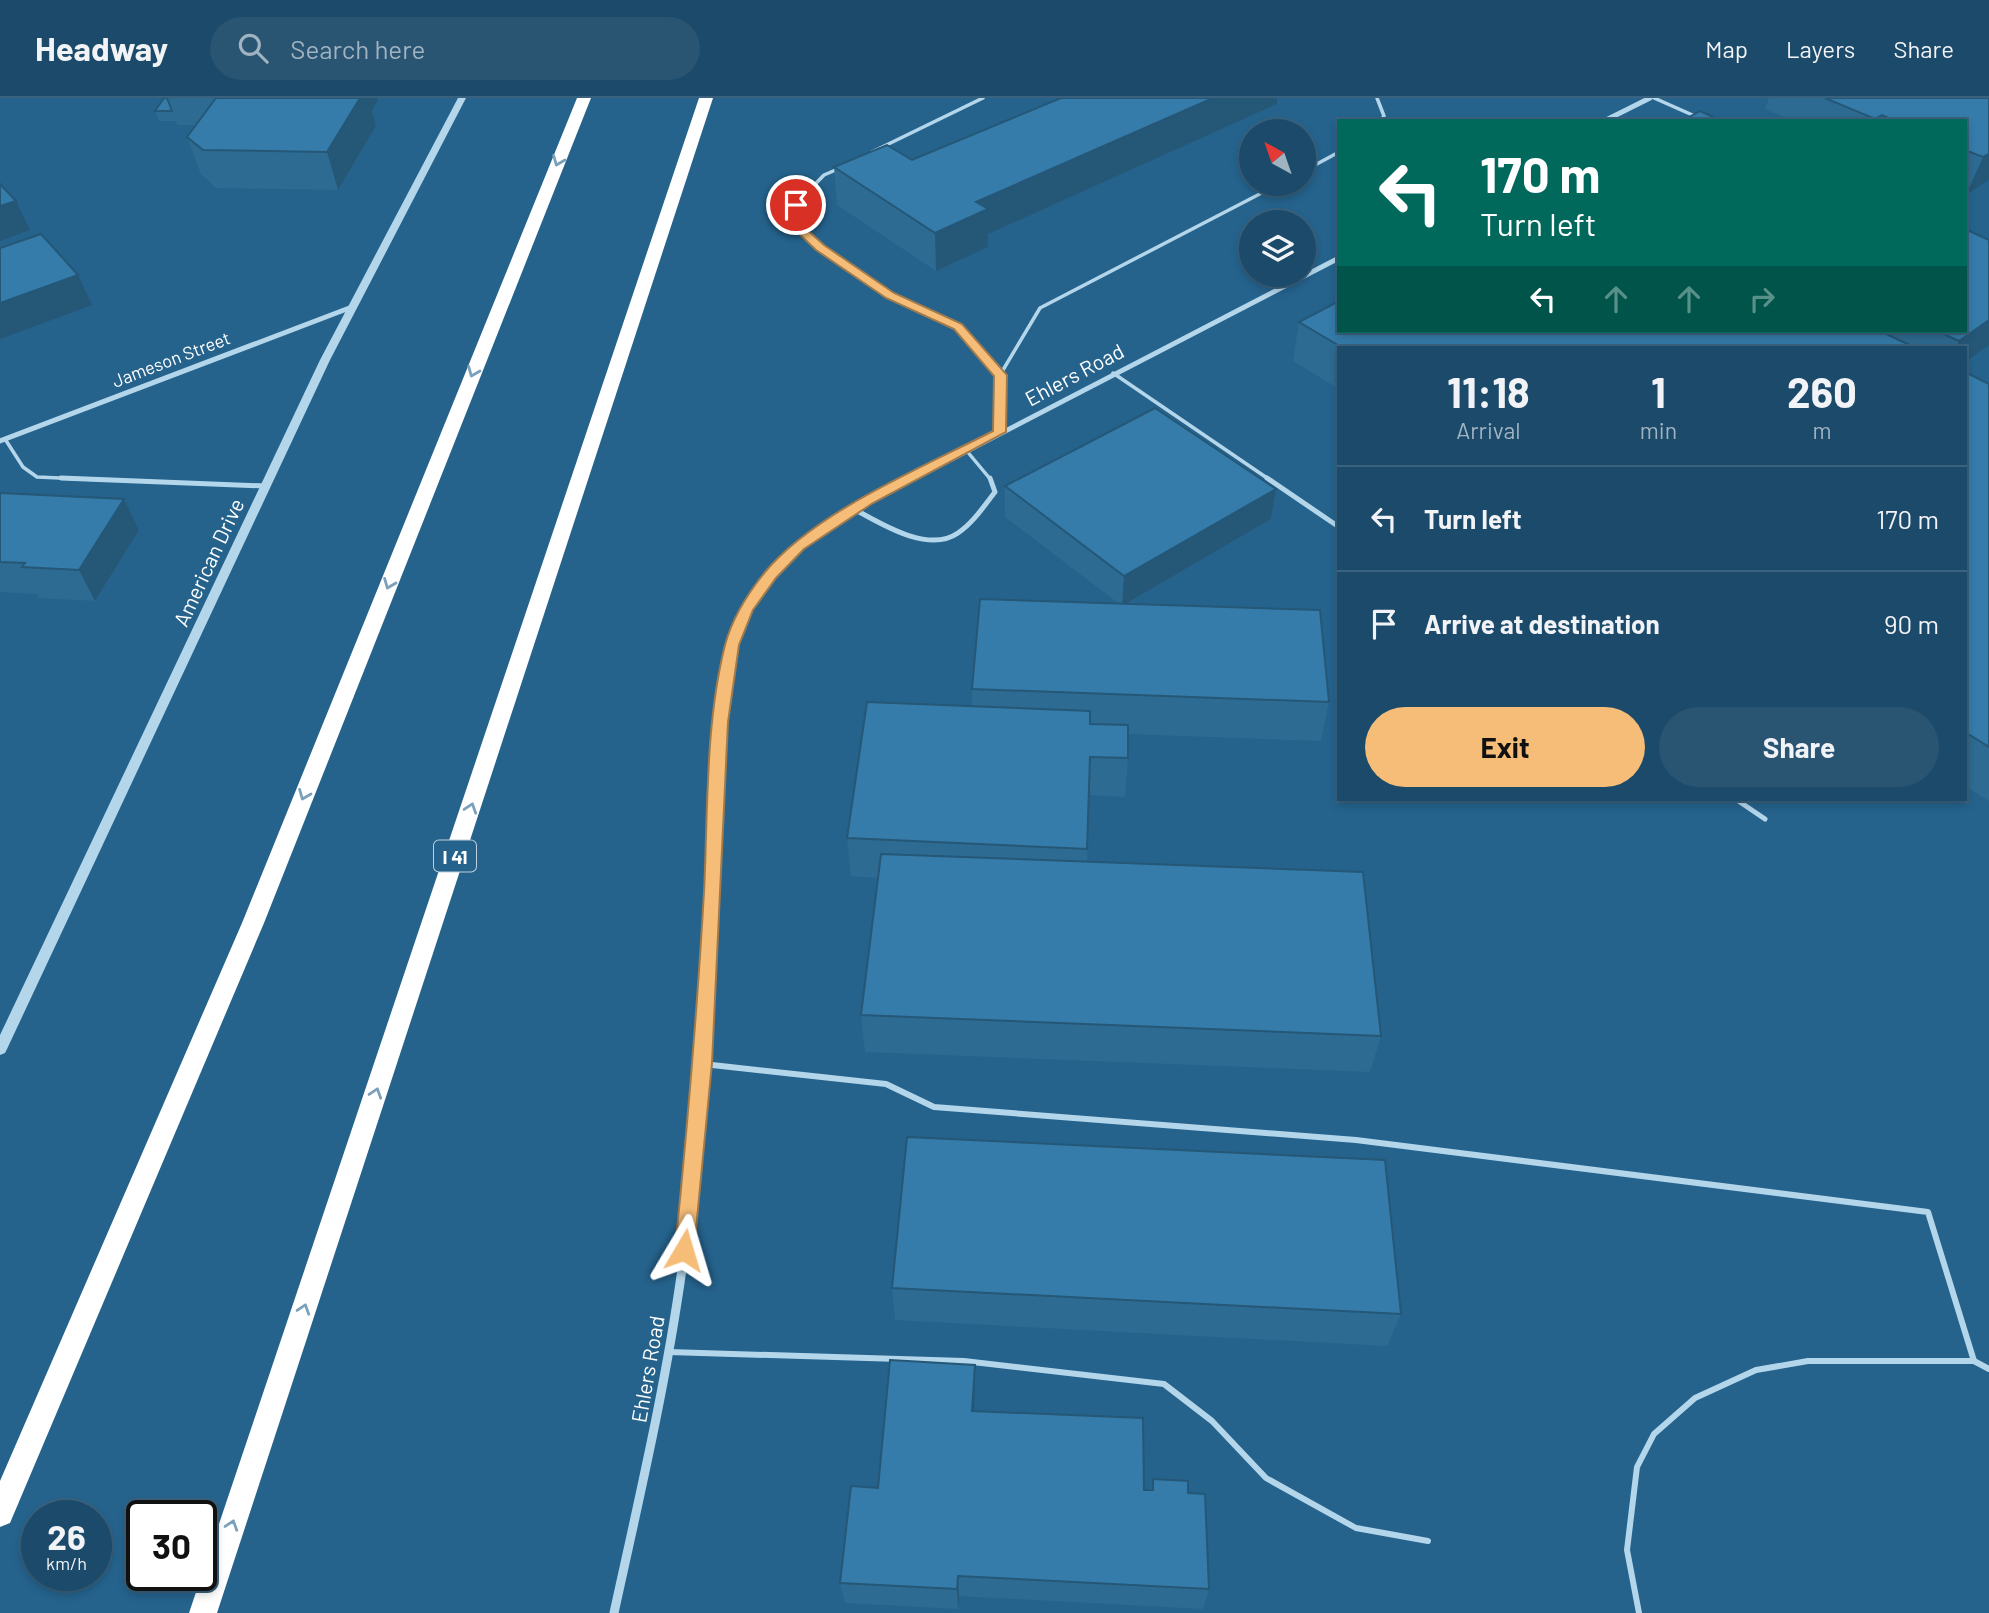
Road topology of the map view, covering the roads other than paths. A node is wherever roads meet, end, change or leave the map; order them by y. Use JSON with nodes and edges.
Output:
{"nodes":[{"id":1,"x":462,"y":98,"type":"edge"},
{"id":2,"x":584,"y":98,"type":"edge"},
{"id":3,"x":706,"y":98,"type":"edge"},
{"id":4,"x":983,"y":98,"type":"edge"},
{"id":5,"x":1377,"y":98,"type":"edge"},
{"id":6,"x":1652,"y":98,"type":"edge"},
{"id":7,"x":1382,"y":119,"type":"edge"},
{"id":8,"x":1608,"y":119,"type":"edge"},
{"id":9,"x":1701,"y":119,"type":"edge"},
{"id":10,"x":1337,"y":153,"type":"edge"},
{"id":11,"x":861,"y":158,"type":"edge"},
{"id":12,"x":849,"y":163,"type":"edge"},
{"id":13,"x":1316,"y":164,"type":"edge"},
{"id":14,"x":1256,"y":196,"type":"edge"},
{"id":15,"x":1337,"y":258,"type":"edge"},
{"id":16,"x":352,"y":307,"type":"junction"},
{"id":17,"x":1114,"y":373,"type":"junction"},
{"id":18,"x":1000,"y":375,"type":"junction"},
{"id":19,"x":999,"y":432,"type":"junction"},
{"id":20,"x":2,"y":440,"type":"edge"},
{"id":21,"x":966,"y":450,"type":"junction"},
{"id":22,"x":265,"y":486,"type":"junction"},
{"id":23,"x":854,"y":509,"type":"junction"},
{"id":24,"x":1337,"y":526,"type":"edge"},
{"id":25,"x":1738,"y":801,"type":"edge"},
{"id":26,"x":1765,"y":819,"type":"dead end"},
{"id":27,"x":0,"y":1049,"type":"edge"},
{"id":28,"x":703,"y":1063,"type":"junction"},
{"id":29,"x":669,"y":1352,"type":"junction"},
{"id":30,"x":1974,"y":1361,"type":"junction"},
{"id":31,"x":1989,"y":1368,"type":"edge"},
{"id":32,"x":0,"y":1513,"type":"edge"},
{"id":33,"x":1428,"y":1541,"type":"dead end"},
{"id":34,"x":203,"y":1613,"type":"edge"},
{"id":35,"x":614,"y":1613,"type":"edge"},
{"id":36,"x":1639,"y":1613,"type":"edge"}],
"edges":[{"from":1,"to":16,"type":"street","name":"American Drive"},
{"from":2,"to":32,"type":"highway","one_way":true},
{"from":34,"to":3,"type":"highway","number":"I 41","one_way":true},
{"from":4,"to":11,"type":"lane"},
{"from":5,"to":7,"type":"lane"},
{"from":6,"to":8,"type":"street"},
{"from":6,"to":9,"type":"lane"},
{"from":10,"to":13,"type":"lane"},
{"from":12,"to":18,"type":"lane"},
{"from":14,"to":18,"type":"lane"},
{"from":15,"to":17,"type":"street","name":"Ehlers Road"},
{"from":16,"to":20,"type":"street","name":"Jameson Street"},
{"from":16,"to":22,"type":"street","name":"American Drive"},
{"from":17,"to":19,"type":"street","name":"Ehlers Road"},
{"from":17,"to":24,"type":"lane"},
{"from":18,"to":19,"type":"lane"},
{"from":19,"to":21,"type":"street","name":"Ehlers Road"},
{"from":20,"to":22,"type":"lane"},
{"from":21,"to":23,"type":"street","name":"Ehlers Road"},
{"from":21,"to":23,"type":"lane"},
{"from":22,"to":27,"type":"street","name":"American Drive"},
{"from":23,"to":28,"type":"street","name":"Ehlers Road"},
{"from":25,"to":26,"type":"lane"},
{"from":28,"to":29,"type":"street","name":"Ehlers Road"},
{"from":28,"to":30,"type":"lane"},
{"from":29,"to":33,"type":"lane"},
{"from":29,"to":35,"type":"street","name":"Ehlers Road"},
{"from":30,"to":31,"type":"lane"},
{"from":30,"to":36,"type":"lane"}]}
